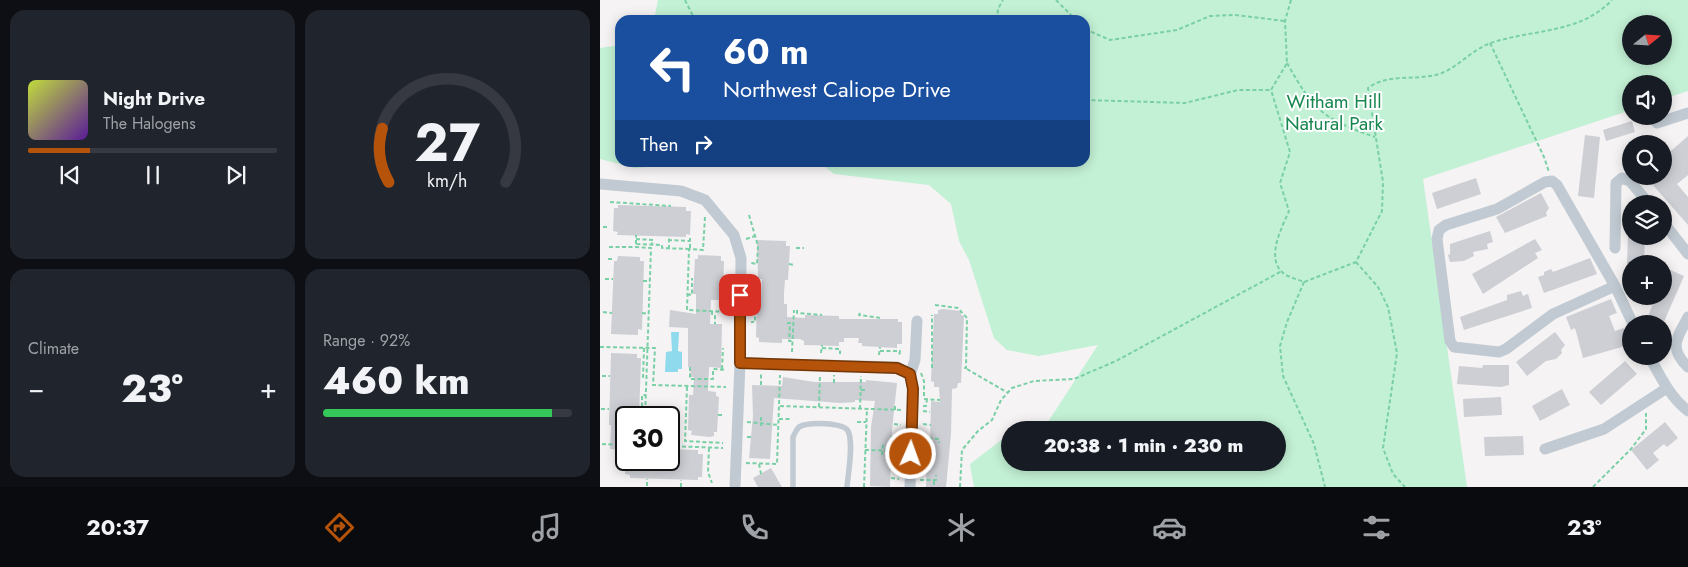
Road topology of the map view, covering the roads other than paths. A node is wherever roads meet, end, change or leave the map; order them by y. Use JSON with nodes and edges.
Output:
{"nodes":[{"id":1,"x":1688,"y":112,"type":"edge"},
{"id":2,"x":1672,"y":118,"type":"edge"},
{"id":3,"x":600,"y":184,"type":"edge"},
{"id":4,"x":1642,"y":195,"type":"edge"},
{"id":5,"x":1672,"y":233,"type":"edge"},
{"id":6,"x":1614,"y":248,"type":"dead end"},
{"id":7,"x":1688,"y":254,"type":"edge"},
{"id":8,"x":1615,"y":286,"type":"junction"},
{"id":9,"x":1629,"y":315,"type":"edge"},
{"id":10,"x":1688,"y":317,"type":"edge"},
{"id":11,"x":917,"y":321,"type":"dead end"},
{"id":12,"x":740,"y":363,"type":"junction"},
{"id":13,"x":1655,"y":365,"type":"edge"},
{"id":14,"x":1688,"y":367,"type":"edge"},
{"id":15,"x":910,"y":374,"type":"junction"},
{"id":16,"x":1667,"y":388,"type":"junction"},
{"id":17,"x":1688,"y":411,"type":"edge"},
{"id":18,"x":1545,"y":449,"type":"dead end"},
{"id":19,"x":735,"y":487,"type":"edge"},
{"id":20,"x":793,"y":487,"type":"edge"},
{"id":21,"x":847,"y":487,"type":"edge"},
{"id":22,"x":910,"y":487,"type":"edge"}],
"edges":[{"from":1,"to":2,"type":"street"},
{"from":3,"to":12,"type":"street"},
{"from":4,"to":6,"type":"street"},
{"from":5,"to":7,"type":"street"},
{"from":8,"to":8,"type":"street"},
{"from":8,"to":9,"type":"street"},
{"from":10,"to":14,"type":"street"},
{"from":11,"to":15,"type":"street"},
{"from":12,"to":15,"type":"street"},
{"from":12,"to":19,"type":"street"},
{"from":13,"to":16,"type":"street"},
{"from":15,"to":22,"type":"street"},
{"from":16,"to":17,"type":"street"},
{"from":16,"to":18,"type":"street"},
{"from":20,"to":21,"type":"lane"}]}
